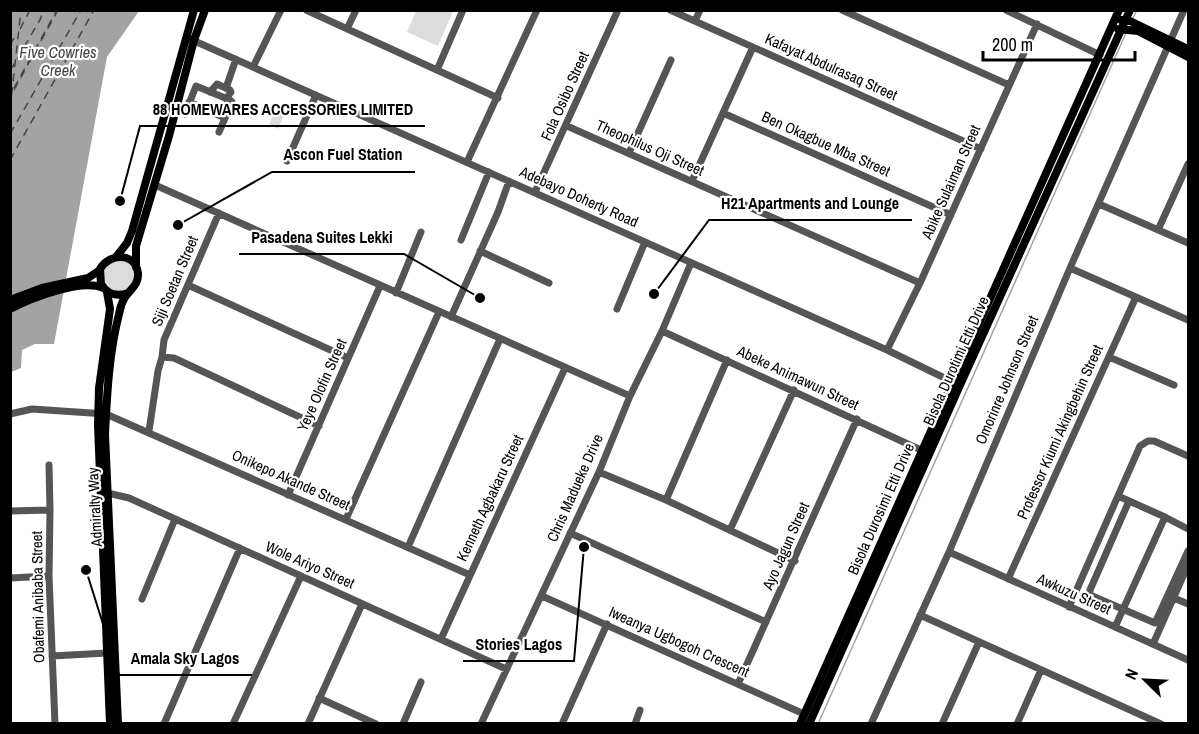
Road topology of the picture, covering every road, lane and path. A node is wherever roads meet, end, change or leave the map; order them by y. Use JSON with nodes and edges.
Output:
{"nodes":[{"id":1,"x":194,"y":10,"type":"edge"},
{"id":2,"x":205,"y":10,"type":"edge"},
{"id":3,"x":281,"y":10,"type":"edge"},
{"id":4,"x":306,"y":10,"type":"edge"},
{"id":5,"x":356,"y":10,"type":"edge"},
{"id":6,"x":463,"y":10,"type":"edge"},
{"id":7,"x":537,"y":10,"type":"edge"},
{"id":8,"x":618,"y":10,"type":"edge"},
{"id":9,"x":670,"y":10,"type":"edge"},
{"id":10,"x":700,"y":10,"type":"edge"},
{"id":11,"x":842,"y":10,"type":"edge"},
{"id":12,"x":1006,"y":10,"type":"edge"},
{"id":13,"x":1119,"y":10,"type":"edge"},
{"id":14,"x":1130,"y":10,"type":"edge"},
{"id":15,"x":1184,"y":10,"type":"edge"},
{"id":16,"x":1115,"y":20,"type":"junction"},
{"id":17,"x":695,"y":21,"type":"junction"},
{"id":18,"x":1037,"y":24,"type":"junction"},
{"id":19,"x":1128,"y":25,"type":"junction"},
{"id":20,"x":347,"y":29,"type":"junction"},
{"id":21,"x":1111,"y":30,"type":"junction"},
{"id":22,"x":190,"y":39,"type":"junction"},
{"id":23,"x":1169,"y":44,"type":"junction"},
{"id":24,"x":753,"y":47,"type":"junction"},
{"id":25,"x":1188,"y":49,"type":"edge"},
{"id":26,"x":1100,"y":55,"type":"junction"},
{"id":27,"x":1188,"y":57,"type":"edge"},
{"id":28,"x":236,"y":59,"type":"junction"},
{"id":29,"x":671,"y":60,"type":"dead end"},
{"id":30,"x":253,"y":67,"type":"junction"},
{"id":31,"x":436,"y":70,"type":"junction"},
{"id":32,"x":1009,"y":85,"type":"junction"},
{"id":33,"x":226,"y":88,"type":"junction"},
{"id":34,"x":210,"y":92,"type":"junction"},
{"id":35,"x":316,"y":95,"type":"junction"},
{"id":36,"x":498,"y":98,"type":"junction"},
{"id":37,"x":226,"y":99,"type":"junction"},
{"id":38,"x":189,"y":102,"type":"junction"},
{"id":39,"x":723,"y":113,"type":"junction"},
{"id":40,"x":185,"y":114,"type":"dead end"},
{"id":41,"x":225,"y":118,"type":"junction"},
{"id":42,"x":567,"y":126,"type":"junction"},
{"id":43,"x":219,"y":132,"type":"dead end"},
{"id":44,"x":981,"y":148,"type":"junction"},
{"id":45,"x":629,"y":153,"type":"junction"},
{"id":46,"x":287,"y":162,"type":"dead end"},
{"id":47,"x":467,"y":162,"type":"junction"},
{"id":48,"x":1188,"y":164,"type":"edge"},
{"id":49,"x":489,"y":172,"type":"junction"},
{"id":50,"x":509,"y":181,"type":"junction"},
{"id":51,"x":693,"y":182,"type":"junction"},
{"id":52,"x":155,"y":185,"type":"junction"},
{"id":53,"x":535,"y":192,"type":"junction"},
{"id":54,"x":1099,"y":204,"type":"junction"},
{"id":55,"x":219,"y":213,"type":"junction"},
{"id":56,"x":951,"y":215,"type":"junction"},
{"id":57,"x":1158,"y":230,"type":"junction"},
{"id":58,"x":421,"y":232,"type":"dead end"},
{"id":59,"x":461,"y":240,"type":"dead end"},
{"id":60,"x":645,"y":242,"type":"junction"},
{"id":61,"x":1188,"y":243,"type":"edge"},
{"id":62,"x":480,"y":251,"type":"junction"},
{"id":63,"x":116,"y":257,"type":"junction"},
{"id":64,"x":691,"y":263,"type":"junction"},
{"id":65,"x":136,"y":268,"type":"junction"},
{"id":66,"x":1070,"y":268,"type":"junction"},
{"id":67,"x":100,"y":269,"type":"junction"},
{"id":68,"x":85,"y":282,"type":"junction"},
{"id":69,"x":549,"y":283,"type":"dead end"},
{"id":70,"x":920,"y":283,"type":"junction"},
{"id":71,"x":188,"y":285,"type":"junction"},
{"id":72,"x":380,"y":286,"type":"junction"},
{"id":73,"x":105,"y":290,"type":"junction"},
{"id":74,"x":128,"y":293,"type":"junction"},
{"id":75,"x":396,"y":293,"type":"junction"},
{"id":76,"x":1136,"y":297,"type":"junction"},
{"id":77,"x":10,"y":300,"type":"edge"},
{"id":78,"x":10,"y":309,"type":"edge"},
{"id":79,"x":617,"y":309,"type":"dead end"},
{"id":80,"x":439,"y":312,"type":"junction"},
{"id":81,"x":450,"y":317,"type":"junction"},
{"id":82,"x":1188,"y":320,"type":"edge"},
{"id":83,"x":662,"y":332,"type":"junction"},
{"id":84,"x":500,"y":339,"type":"junction"},
{"id":85,"x":887,"y":350,"type":"junction"},
{"id":86,"x":162,"y":357,"type":"junction"},
{"id":87,"x":1109,"y":357,"type":"junction"},
{"id":88,"x":348,"y":358,"type":"junction"},
{"id":89,"x":727,"y":360,"type":"junction"},
{"id":90,"x":565,"y":368,"type":"junction"},
{"id":91,"x":956,"y":384,"type":"junction"},
{"id":92,"x":1174,"y":385,"type":"dead end"},
{"id":93,"x":794,"y":390,"type":"junction"},
{"id":94,"x":630,"y":396,"type":"junction"},
{"id":95,"x":103,"y":413,"type":"junction"},
{"id":96,"x":10,"y":414,"type":"edge"},
{"id":97,"x":857,"y":419,"type":"junction"},
{"id":98,"x":319,"y":426,"type":"junction"},
{"id":99,"x":148,"y":431,"type":"junction"},
{"id":100,"x":923,"y":450,"type":"junction"},
{"id":101,"x":1188,"y":456,"type":"edge"},
{"id":102,"x":49,"y":465,"type":"dead end"},
{"id":103,"x":599,"y":472,"type":"junction"},
{"id":104,"x":104,"y":495,"type":"junction"},
{"id":105,"x":288,"y":495,"type":"junction"},
{"id":106,"x":1118,"y":496,"type":"junction"},
{"id":107,"x":666,"y":500,"type":"junction"},
{"id":108,"x":1129,"y":501,"type":"junction"},
{"id":109,"x":50,"y":510,"type":"junction"},
{"id":110,"x":10,"y":511,"type":"edge"},
{"id":111,"x":1165,"y":517,"type":"junction"},
{"id":112,"x":175,"y":519,"type":"junction"},
{"id":113,"x":346,"y":519,"type":"junction"},
{"id":114,"x":1188,"y":529,"type":"edge"},
{"id":115,"x":730,"y":531,"type":"junction"},
{"id":116,"x":570,"y":534,"type":"junction"},
{"id":117,"x":408,"y":547,"type":"junction"},
{"id":118,"x":240,"y":548,"type":"junction"},
{"id":119,"x":1188,"y":551,"type":"edge"},
{"id":120,"x":949,"y":552,"type":"junction"},
{"id":121,"x":795,"y":561,"type":"junction"},
{"id":122,"x":1188,"y":565,"type":"edge"},
{"id":123,"x":470,"y":575,"type":"junction"},
{"id":124,"x":49,"y":576,"type":"junction"},
{"id":125,"x":301,"y":576,"type":"junction"},
{"id":126,"x":10,"y":578,"type":"edge"},
{"id":127,"x":1008,"y":579,"type":"junction"},
{"id":128,"x":542,"y":596,"type":"junction"},
{"id":129,"x":1174,"y":597,"type":"junction"},
{"id":130,"x":142,"y":599,"type":"dead end"},
{"id":131,"x":362,"y":604,"type":"junction"},
{"id":132,"x":1188,"y":604,"type":"edge"},
{"id":133,"x":1069,"y":606,"type":"junction"},
{"id":134,"x":1123,"y":610,"type":"junction"},
{"id":135,"x":920,"y":615,"type":"junction"},
{"id":136,"x":766,"y":622,"type":"junction"},
{"id":137,"x":607,"y":624,"type":"junction"},
{"id":138,"x":1115,"y":627,"type":"junction"},
{"id":139,"x":441,"y":639,"type":"junction"},
{"id":140,"x":979,"y":642,"type":"junction"},
{"id":141,"x":1153,"y":644,"type":"junction"},
{"id":142,"x":107,"y":653,"type":"junction"},
{"id":143,"x":52,"y":656,"type":"junction"},
{"id":144,"x":1188,"y":660,"type":"edge"},
{"id":145,"x":506,"y":669,"type":"junction"},
{"id":146,"x":1041,"y":669,"type":"junction"},
{"id":147,"x":421,"y":682,"type":"dead end"},
{"id":148,"x":738,"y":684,"type":"junction"},
{"id":149,"x":319,"y":699,"type":"junction"},
{"id":150,"x":640,"y":710,"type":"dead end"},
{"id":151,"x":804,"y":714,"type":"junction"},
{"id":152,"x":55,"y":723,"type":"edge"},
{"id":153,"x":110,"y":723,"type":"edge"},
{"id":154,"x":118,"y":723,"type":"edge"},
{"id":155,"x":164,"y":723,"type":"edge"},
{"id":156,"x":233,"y":723,"type":"edge"},
{"id":157,"x":308,"y":723,"type":"edge"},
{"id":158,"x":376,"y":723,"type":"edge"},
{"id":159,"x":403,"y":723,"type":"edge"},
{"id":160,"x":481,"y":723,"type":"edge"},
{"id":161,"x":562,"y":723,"type":"edge"},
{"id":162,"x":634,"y":723,"type":"edge"},
{"id":163,"x":800,"y":723,"type":"edge"},
{"id":164,"x":809,"y":723,"type":"edge"},
{"id":165,"x":871,"y":723,"type":"edge"},
{"id":166,"x":942,"y":723,"type":"edge"},
{"id":167,"x":1017,"y":723,"type":"edge"},
{"id":168,"x":1161,"y":723,"type":"edge"}],
"edges":[{"from":1,"to":22,"type":"main road"},
{"from":2,"to":22,"type":"main road"},
{"from":3,"to":30,"type":"street"},
{"from":4,"to":20,"type":"street"},
{"from":5,"to":20,"type":"street"},
{"from":6,"to":31,"type":"street"},
{"from":7,"to":36,"type":"street"},
{"from":8,"to":42,"type":"street","name":"Fola Osibo Street"},
{"from":9,"to":17,"type":"street","name":"Kafayat Abdulrasaq Street"},
{"from":10,"to":17,"type":"street"},
{"from":11,"to":32,"type":"street"},
{"from":12,"to":18,"type":"street"},
{"from":13,"to":16,"type":"main road","name":"Bisola Durosimi Etti Drive"},
{"from":14,"to":19,"type":"main road","name":"Bisola Durotimi Etti Drive"},
{"from":15,"to":23,"type":"street","name":"Omorinre Johnson Street"},
{"from":16,"to":19,"type":"main road"},
{"from":16,"to":21,"type":"main road","name":"Bisola Durosimi Etti Drive"},
{"from":17,"to":24,"type":"street","name":"Kafayat Abdulrasaq Street"},
{"from":18,"to":26,"type":"street"},
{"from":18,"to":32,"type":"street","name":"Abike Sulaiman Street"},
{"from":19,"to":21,"type":"main road"},
{"from":19,"to":23,"type":"main road"},
{"from":19,"to":91,"type":"main road","name":"Bisola Durotimi Etti Drive"},
{"from":20,"to":31,"type":"street"},
{"from":21,"to":26,"type":"main road","name":"Bisola Durosimi Etti Drive"},
{"from":22,"to":28,"type":"street","name":"Adebayo Doherty Road"},
{"from":22,"to":52,"type":"main road"},
{"from":22,"to":63,"type":"main road"},
{"from":23,"to":25,"type":"main road"},
{"from":23,"to":27,"type":"main road"},
{"from":23,"to":54,"type":"street","name":"Omorinre Johnson Street"},
{"from":24,"to":39,"type":"street"},
{"from":24,"to":44,"type":"street","name":"Kafayat Abdulrasaq Street"},
{"from":26,"to":91,"type":"main road","name":"Bisola Durosimi Etti Drive"},
{"from":28,"to":30,"type":"street","name":"Adebayo Doherty Road"},
{"from":28,"to":33,"type":"street"},
{"from":29,"to":45,"type":"street"},
{"from":30,"to":35,"type":"street","name":"Adebayo Doherty Road"},
{"from":31,"to":36,"type":"street"},
{"from":32,"to":44,"type":"street","name":"Abike Sulaiman Street"},
{"from":33,"to":34,"type":"street"},
{"from":33,"to":37,"type":"street"},
{"from":34,"to":37,"type":"street"},
{"from":34,"to":38,"type":"street"},
{"from":35,"to":46,"type":"street"},
{"from":35,"to":47,"type":"street","name":"Adebayo Doherty Road"},
{"from":36,"to":47,"type":"street"},
{"from":37,"to":41,"type":"street"},
{"from":38,"to":40,"type":"street"},
{"from":38,"to":41,"type":"street"},
{"from":39,"to":51,"type":"street"},
{"from":39,"to":56,"type":"street","name":"Ben Okagbue Mba Street"},
{"from":41,"to":43,"type":"street"},
{"from":42,"to":45,"type":"street","name":"Theophilus Oji Street"},
{"from":42,"to":53,"type":"street","name":"Fola Osibo Street"},
{"from":44,"to":56,"type":"street","name":"Abike Sulaiman Street"},
{"from":45,"to":51,"type":"street","name":"Theophilus Oji Street"},
{"from":47,"to":49,"type":"street","name":"Adebayo Doherty Road"},
{"from":48,"to":57,"type":"street"},
{"from":49,"to":50,"type":"street","name":"Adebayo Doherty Road"},
{"from":49,"to":59,"type":"street"},
{"from":50,"to":53,"type":"street","name":"Adebayo Doherty Road"},
{"from":50,"to":62,"type":"street"},
{"from":51,"to":70,"type":"street","name":"Theophilus Oji Street"},
{"from":52,"to":55,"type":"street"},
{"from":52,"to":65,"type":"main road"},
{"from":53,"to":60,"type":"street","name":"Adebayo Doherty Road"},
{"from":54,"to":57,"type":"street"},
{"from":54,"to":66,"type":"street","name":"Omorinre Johnson Street"},
{"from":55,"to":71,"type":"street","name":"Siji Soetan Street"},
{"from":55,"to":72,"type":"street"},
{"from":56,"to":70,"type":"street","name":"Abike Sulaiman Street"},
{"from":57,"to":61,"type":"street"},
{"from":58,"to":75,"type":"street"},
{"from":60,"to":64,"type":"street","name":"Adebayo Doherty Road"},
{"from":60,"to":79,"type":"street"},
{"from":62,"to":69,"type":"street"},
{"from":62,"to":81,"type":"street"},
{"from":63,"to":65,"type":"main road"},
{"from":63,"to":67,"type":"main road"},
{"from":64,"to":83,"type":"street","name":"Chris Madueke Drive"},
{"from":64,"to":85,"type":"street","name":"Adebayo Doherty Road"},
{"from":65,"to":74,"type":"main road"},
{"from":66,"to":76,"type":"street"},
{"from":66,"to":120,"type":"street","name":"Omorinre Johnson Street"},
{"from":67,"to":68,"type":"main road"},
{"from":67,"to":73,"type":"main road"},
{"from":68,"to":73,"type":"main road"},
{"from":68,"to":77,"type":"main road"},
{"from":68,"to":78,"type":"main road"},
{"from":70,"to":85,"type":"street","name":"Abike Sulaiman Street"},
{"from":71,"to":86,"type":"street","name":"Siji Soetan Street"},
{"from":71,"to":88,"type":"street"},
{"from":72,"to":75,"type":"street"},
{"from":72,"to":88,"type":"street","name":"Yeye Olofin Street"},
{"from":73,"to":74,"type":"main road"},
{"from":73,"to":95,"type":"main road","name":"Admiralty Way"},
{"from":74,"to":95,"type":"main road","name":"Admiralty Way"},
{"from":75,"to":80,"type":"street"},
{"from":76,"to":82,"type":"street"},
{"from":76,"to":87,"type":"street","name":"Professor Kiumi Akingbehin Street"},
{"from":80,"to":81,"type":"street"},
{"from":80,"to":113,"type":"street"},
{"from":81,"to":84,"type":"street"},
{"from":83,"to":89,"type":"street","name":"Abeke Animawun Street"},
{"from":83,"to":94,"type":"street","name":"Chris Madueke Drive"},
{"from":84,"to":90,"type":"street"},
{"from":84,"to":117,"type":"street"},
{"from":85,"to":91,"type":"street","name":"Adebayo Doherty Road"},
{"from":86,"to":98,"type":"street"},
{"from":86,"to":99,"type":"street","name":"Siji Soetan Street"},
{"from":87,"to":92,"type":"street"},
{"from":87,"to":127,"type":"street","name":"Professor Kiumi Akingbehin Street"},
{"from":88,"to":98,"type":"street","name":"Yeye Olofin Street"},
{"from":89,"to":93,"type":"street","name":"Abeke Animawun Street"},
{"from":89,"to":107,"type":"street"},
{"from":90,"to":94,"type":"street"},
{"from":90,"to":123,"type":"street","name":"Kenneth Agbakaru Street"},
{"from":91,"to":100,"type":"main road","name":"Bisola Durosimi Etti Drive"},
{"from":91,"to":164,"type":"main road","name":"Bisola Durotimi Etti Drive"},
{"from":93,"to":97,"type":"street","name":"Abeke Animawun Street"},
{"from":93,"to":115,"type":"street"},
{"from":94,"to":103,"type":"street","name":"Chris Madueke Drive"},
{"from":95,"to":96,"type":"street","name":"Onikepo Akande Street"},
{"from":95,"to":99,"type":"street","name":"Onikepo Akande Street"},
{"from":95,"to":104,"type":"main road","name":"Admiralty Way"},
{"from":97,"to":100,"type":"street","name":"Abeke Animawun Street"},
{"from":97,"to":121,"type":"street","name":"Ayo Jagun Street"},
{"from":98,"to":105,"type":"street","name":"Yeye Olofin Street"},
{"from":99,"to":105,"type":"street","name":"Onikepo Akande Street"},
{"from":100,"to":151,"type":"main road","name":"Bisola Durosimi Etti Drive"},
{"from":101,"to":106,"type":"street"},
{"from":102,"to":109,"type":"street"},
{"from":103,"to":107,"type":"street"},
{"from":103,"to":116,"type":"street","name":"Chris Madueke Drive"},
{"from":104,"to":112,"type":"street","name":"Wole Ariyo Street"},
{"from":104,"to":142,"type":"main road","name":"Admiralty Way"},
{"from":104,"to":154,"type":"main road","name":"Admiralty Way"},
{"from":105,"to":113,"type":"street","name":"Onikepo Akande Street"},
{"from":106,"to":108,"type":"street"},
{"from":106,"to":133,"type":"street"},
{"from":107,"to":115,"type":"street"},
{"from":108,"to":111,"type":"street"},
{"from":108,"to":134,"type":"street"},
{"from":109,"to":110,"type":"street","name":"Obafemi Anibaba Street"},
{"from":109,"to":124,"type":"street","name":"Obafemi Anibaba Street"},
{"from":111,"to":114,"type":"street"},
{"from":111,"to":134,"type":"street"},
{"from":112,"to":118,"type":"street","name":"Wole Ariyo Street"},
{"from":112,"to":130,"type":"street"},
{"from":113,"to":117,"type":"street","name":"Onikepo Akande Street"},
{"from":115,"to":121,"type":"street"},
{"from":116,"to":128,"type":"street","name":"Chris Madueke Drive"},
{"from":116,"to":136,"type":"street"},
{"from":117,"to":123,"type":"street","name":"Onikepo Akande Street"},
{"from":118,"to":125,"type":"street","name":"Wole Ariyo Street"},
{"from":118,"to":155,"type":"street"},
{"from":119,"to":134,"type":"street"},
{"from":120,"to":127,"type":"street","name":"Awkuzu Street"},
{"from":120,"to":135,"type":"street","name":"Omorinre Johnson Street"},
{"from":121,"to":136,"type":"street","name":"Ayo Jagun Street"},
{"from":122,"to":129,"type":"street"},
{"from":123,"to":139,"type":"street","name":"Kenneth Agbakaru Street"},
{"from":124,"to":126,"type":"street"},
{"from":124,"to":143,"type":"street","name":"Obafemi Anibaba Street"},
{"from":125,"to":131,"type":"street","name":"Wole Ariyo Street"},
{"from":125,"to":156,"type":"street"},
{"from":127,"to":133,"type":"street","name":"Awkuzu Street"},
{"from":128,"to":137,"type":"street","name":"Iweanya Ugbogoh Crescent"},
{"from":128,"to":145,"type":"street","name":"Chris Madueke Drive"},
{"from":129,"to":132,"type":"street"},
{"from":129,"to":141,"type":"street"},
{"from":131,"to":139,"type":"street","name":"Wole Ariyo Street"},
{"from":131,"to":149,"type":"street"},
{"from":133,"to":138,"type":"street","name":"Awkuzu Street"},
{"from":134,"to":138,"type":"street"},
{"from":135,"to":140,"type":"street"},
{"from":135,"to":165,"type":"street","name":"Omorinre Johnson Street"},
{"from":136,"to":148,"type":"street","name":"Ayo Jagun Street"},
{"from":137,"to":148,"type":"street","name":"Iweanya Ugbogoh Crescent"},
{"from":137,"to":161,"type":"street"},
{"from":138,"to":141,"type":"street","name":"Awkuzu Street"},
{"from":139,"to":145,"type":"street","name":"Wole Ariyo Street"},
{"from":140,"to":146,"type":"street"},
{"from":140,"to":166,"type":"street"},
{"from":141,"to":144,"type":"street","name":"Awkuzu Street"},
{"from":142,"to":143,"type":"street"},
{"from":142,"to":153,"type":"main road","name":"Admiralty Way"},
{"from":143,"to":152,"type":"street","name":"Obafemi Anibaba Street"},
{"from":145,"to":160,"type":"street","name":"Chris Madueke Drive"},
{"from":146,"to":167,"type":"street"},
{"from":146,"to":168,"type":"street"},
{"from":147,"to":159,"type":"street"},
{"from":148,"to":151,"type":"street","name":"Iweanya Ugbogoh Crescent"},
{"from":149,"to":157,"type":"street"},
{"from":149,"to":158,"type":"street"},
{"from":150,"to":162,"type":"street"},
{"from":151,"to":163,"type":"main road","name":"Bisola Durosimi Etti Drive"}]}
